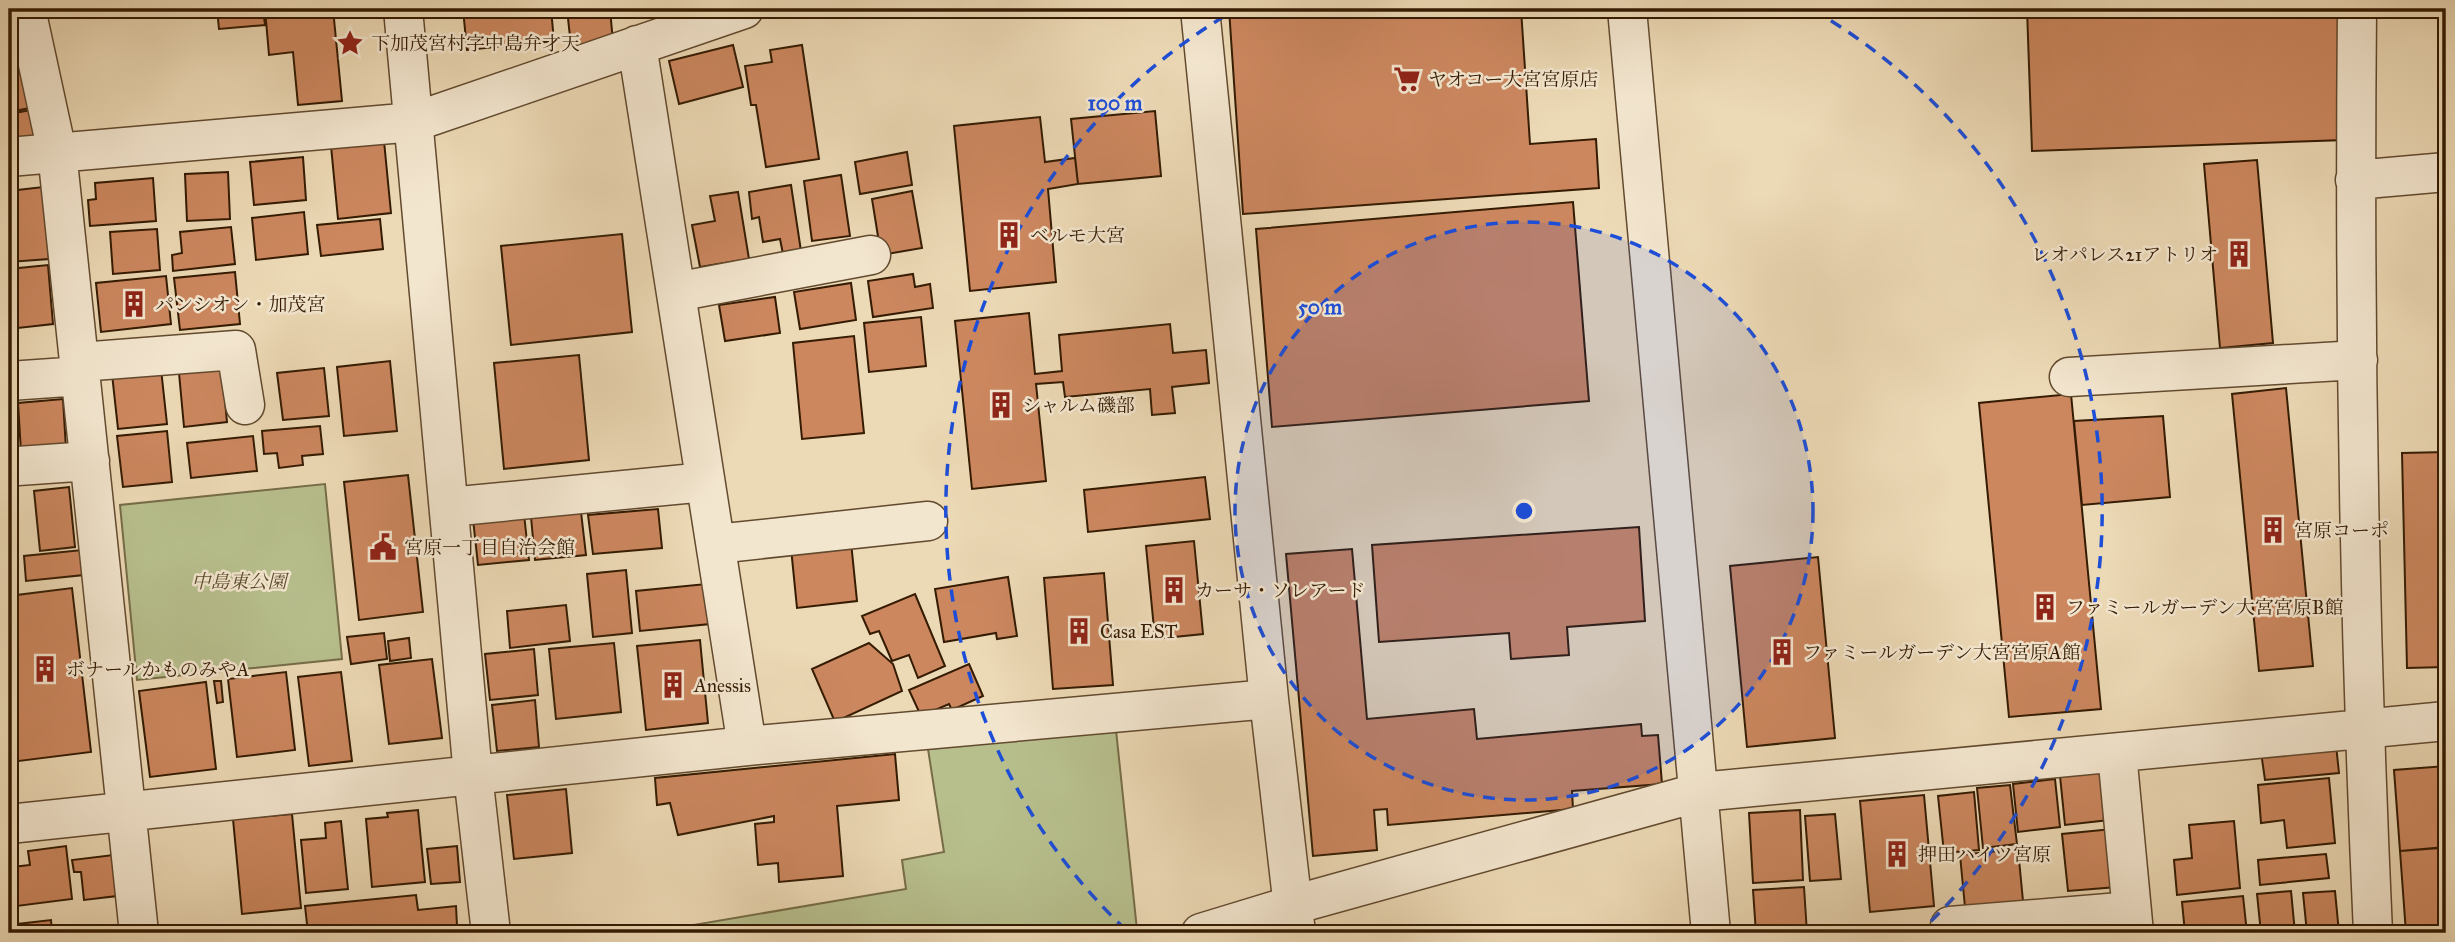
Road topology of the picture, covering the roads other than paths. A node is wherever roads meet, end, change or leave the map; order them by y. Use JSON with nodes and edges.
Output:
{"nodes":[{"id":1,"x":26,"y":9,"type":"edge"},
{"id":2,"x":403,"y":9,"type":"edge"},
{"id":3,"x":744,"y":9,"type":"edge"},
{"id":4,"x":1200,"y":9,"type":"edge"},
{"id":5,"x":1627,"y":9,"type":"edge"},
{"id":6,"x":2357,"y":9,"type":"edge"},
{"id":7,"x":637,"y":45,"type":"junction"},
{"id":8,"x":414,"y":122,"type":"junction"},
{"id":9,"x":57,"y":152,"type":"junction"},
{"id":10,"x":9,"y":157,"type":"edge"},
{"id":11,"x":2446,"y":172,"type":"edge"},
{"id":12,"x":2355,"y":180,"type":"junction"},
{"id":13,"x":871,"y":255,"type":"dead end"},
{"id":14,"x":676,"y":292,"type":"junction"},
{"id":15,"x":2358,"y":359,"type":"junction"},
{"id":16,"x":80,"y":369,"type":"junction"},
{"id":17,"x":2069,"y":377,"type":"dead end"},
{"id":18,"x":9,"y":381,"type":"edge"},
{"id":19,"x":245,"y":405,"type":"dead end"},
{"id":20,"x":90,"y":461,"type":"junction"},
{"id":21,"x":18,"y":466,"type":"dead end"},
{"id":22,"x":705,"y":481,"type":"junction"},
{"id":23,"x":449,"y":507,"type":"junction"},
{"id":24,"x":928,"y":521,"type":"dead end"},
{"id":25,"x":716,"y":544,"type":"junction"},
{"id":26,"x":1269,"y":699,"type":"junction"},
{"id":27,"x":2446,"y":721,"type":"edge"},
{"id":28,"x":2364,"y":731,"type":"junction"},
{"id":29,"x":747,"y":746,"type":"junction"},
{"id":30,"x":2118,"y":753,"type":"junction"},
{"id":31,"x":473,"y":775,"type":"junction"},
{"id":32,"x":1700,"y":792,"type":"junction"},
{"id":33,"x":127,"y":812,"type":"junction"},
{"id":34,"x":9,"y":824,"type":"edge"},
{"id":35,"x":1294,"y":919,"type":"edge"},
{"id":36,"x":2133,"y":922,"type":"edge"},
{"id":37,"x":1950,"y":926,"type":"dead end"},
{"id":38,"x":139,"y":933,"type":"edge"},
{"id":39,"x":491,"y":933,"type":"edge"},
{"id":40,"x":1201,"y":933,"type":"edge"},
{"id":41,"x":1711,"y":933,"type":"edge"},
{"id":42,"x":2373,"y":933,"type":"edge"}],
"edges":[{"from":1,"to":9,"type":"street"},
{"from":2,"to":8,"type":"street"},
{"from":3,"to":7,"type":"street"},
{"from":4,"to":26,"type":"street"},
{"from":5,"to":32,"type":"street"},
{"from":6,"to":12,"type":"street"},
{"from":7,"to":8,"type":"street"},
{"from":7,"to":14,"type":"street"},
{"from":8,"to":9,"type":"street"},
{"from":8,"to":23,"type":"street"},
{"from":9,"to":10,"type":"street"},
{"from":9,"to":16,"type":"street"},
{"from":11,"to":12,"type":"street"},
{"from":12,"to":15,"type":"street"},
{"from":13,"to":14,"type":"street"},
{"from":14,"to":22,"type":"street"},
{"from":15,"to":17,"type":"street"},
{"from":15,"to":28,"type":"street"},
{"from":16,"to":18,"type":"street"},
{"from":16,"to":19,"type":"street"},
{"from":16,"to":20,"type":"street"},
{"from":20,"to":21,"type":"street"},
{"from":20,"to":33,"type":"street"},
{"from":22,"to":23,"type":"street"},
{"from":22,"to":25,"type":"street"},
{"from":23,"to":31,"type":"street"},
{"from":24,"to":25,"type":"street"},
{"from":25,"to":29,"type":"street"},
{"from":26,"to":29,"type":"street"},
{"from":26,"to":35,"type":"street"},
{"from":27,"to":28,"type":"street"},
{"from":28,"to":30,"type":"street"},
{"from":28,"to":42,"type":"street"},
{"from":29,"to":31,"type":"street"},
{"from":30,"to":32,"type":"street"},
{"from":30,"to":36,"type":"street"},
{"from":31,"to":33,"type":"street"},
{"from":31,"to":39,"type":"street"},
{"from":32,"to":35,"type":"street"},
{"from":32,"to":41,"type":"street"},
{"from":33,"to":34,"type":"street"},
{"from":33,"to":38,"type":"street"},
{"from":35,"to":40,"type":"street"},
{"from":36,"to":37,"type":"street"}]}
